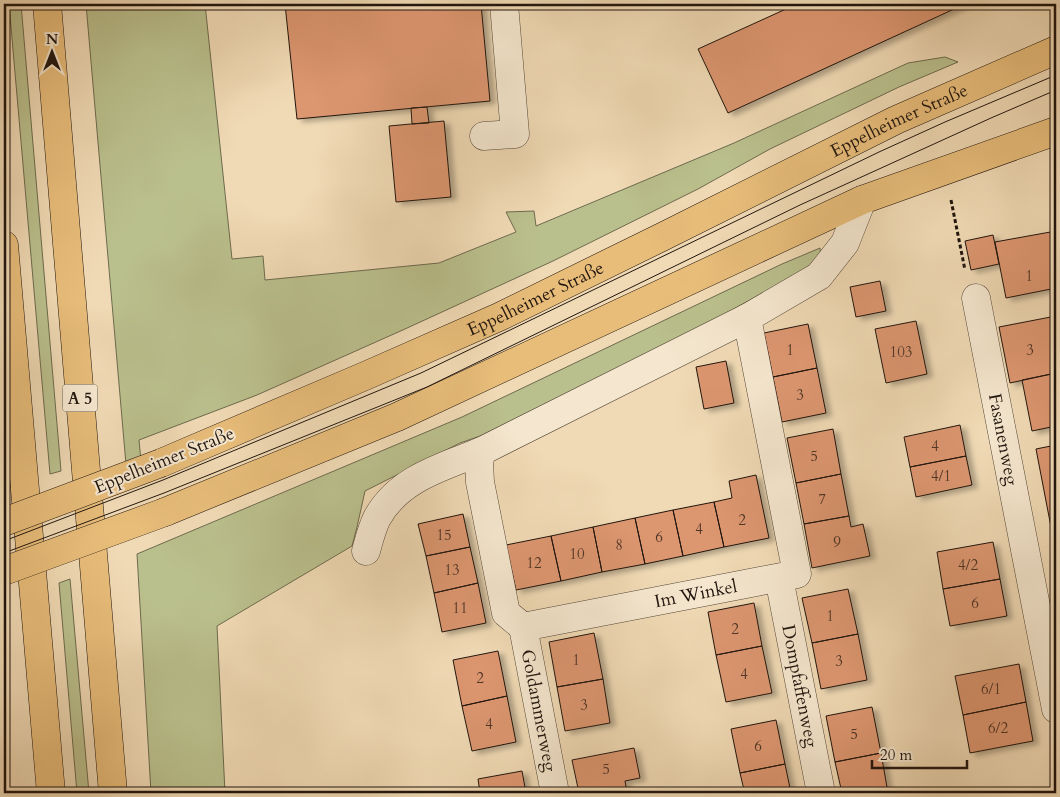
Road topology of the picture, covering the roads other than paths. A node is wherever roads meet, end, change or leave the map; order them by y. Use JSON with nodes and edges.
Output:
{"nodes":[{"id":1,"x":47,"y":4,"type":"edge"},
{"id":2,"x":504,"y":4,"type":"edge"},
{"id":3,"x":1056,"y":50,"type":"edge"},
{"id":4,"x":1056,"y":132,"type":"edge"},
{"id":5,"x":484,"y":136,"type":"dead end"},
{"id":6,"x":862,"y":200,"type":"junction"},
{"id":7,"x":4,"y":245,"type":"edge"},
{"id":8,"x":976,"y":298,"type":"road end"},
{"id":9,"x":747,"y":318,"type":"junction"},
{"id":10,"x":481,"y":465,"type":"junction"},
{"id":11,"x":4,"y":522,"type":"edge"},
{"id":12,"x":366,"y":551,"type":"dead end"},
{"id":13,"x":4,"y":571,"type":"edge"},
{"id":14,"x":779,"y":578,"type":"junction"},
{"id":15,"x":523,"y":627,"type":"junction"},
{"id":16,"x":1056,"y":709,"type":"edge"},
{"id":17,"x":51,"y":793,"type":"edge"},
{"id":18,"x":113,"y":793,"type":"edge"},
{"id":19,"x":555,"y":793,"type":"edge"},
{"id":20,"x":821,"y":793,"type":"edge"}],
"edges":[{"from":1,"to":18,"type":"main road","number":"A 5"},
{"from":2,"to":5,"type":"street"},
{"from":3,"to":11,"type":"main road","name":"Eppelheimer Straße","bridge":true},
{"from":4,"to":6,"type":"main road"},
{"from":6,"to":9,"type":"street"},
{"from":6,"to":13,"type":"main road","bridge":true},
{"from":7,"to":17,"type":"main road"},
{"from":8,"to":16,"type":"street","name":"Fasanenweg"},
{"from":9,"to":10,"type":"street"},
{"from":9,"to":14,"type":"street","name":"Im Winkel"},
{"from":10,"to":12,"type":"street"},
{"from":10,"to":15,"type":"street"},
{"from":14,"to":15,"type":"street","name":"Im Winkel"},
{"from":14,"to":20,"type":"street","name":"Dompfaffenweg"},
{"from":15,"to":19,"type":"street","name":"Goldammerweg"}]}
